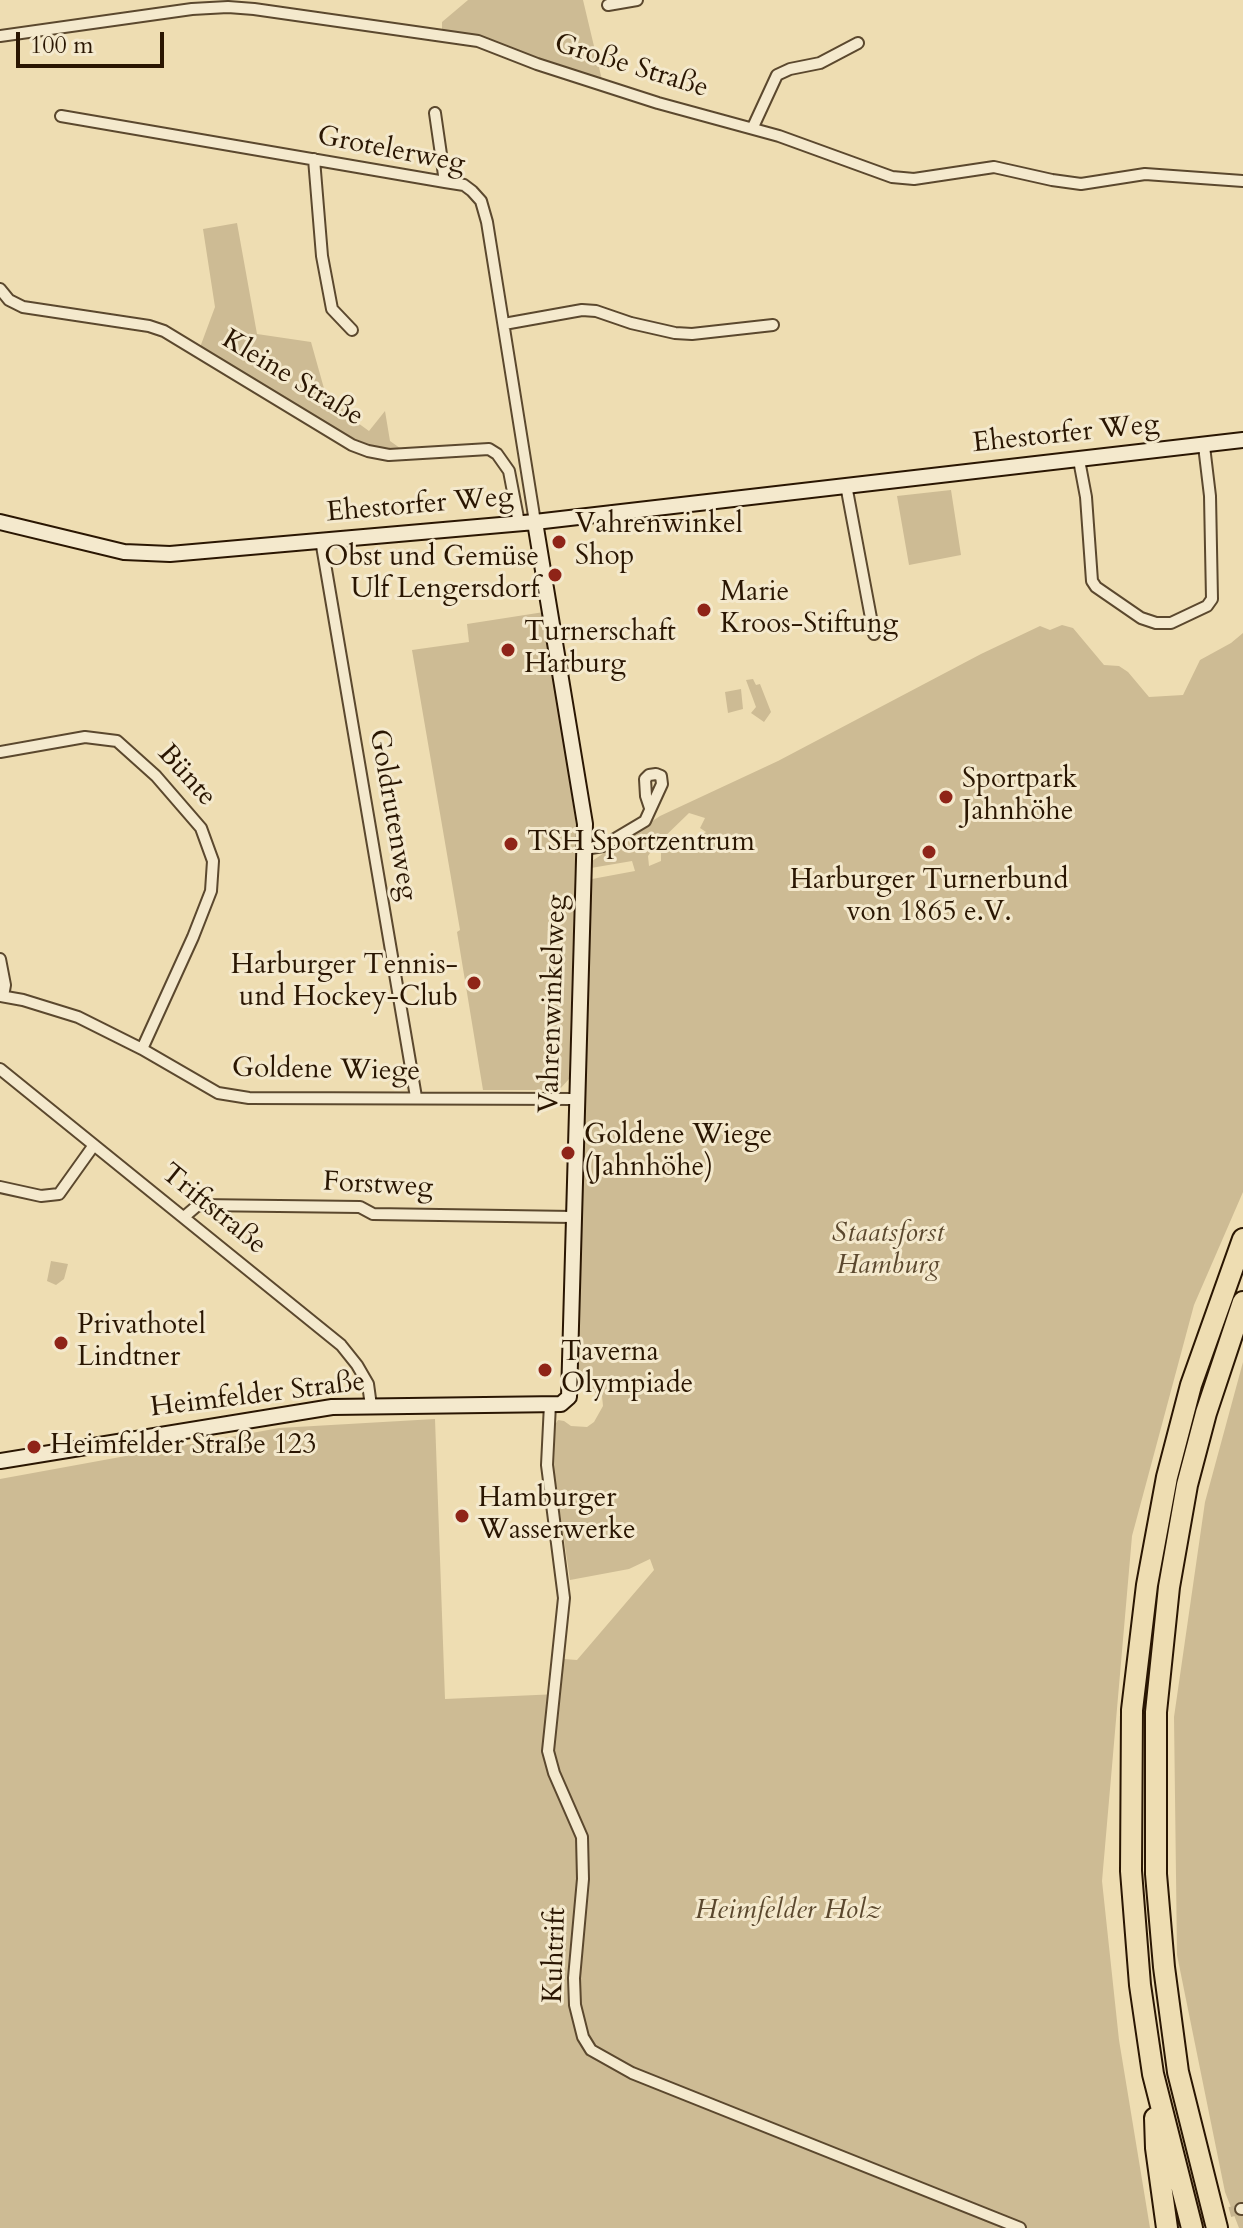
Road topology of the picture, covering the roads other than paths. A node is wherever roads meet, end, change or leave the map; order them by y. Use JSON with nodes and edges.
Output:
{"nodes":[{"id":1,"x":637,"y":0,"type":"edge"},
{"id":2,"x":608,"y":5,"type":"dead end"},
{"id":3,"x":0,"y":36,"type":"edge"},
{"id":4,"x":858,"y":43,"type":"dead end"},
{"id":5,"x":435,"y":113,"type":"dead end"},
{"id":6,"x":61,"y":116,"type":"dead end"},
{"id":7,"x":753,"y":127,"type":"junction"},
{"id":8,"x":314,"y":159,"type":"junction"},
{"id":9,"x":1243,"y":181,"type":"edge"},
{"id":10,"x":445,"y":182,"type":"junction"},
{"id":11,"x":0,"y":289,"type":"edge"},
{"id":12,"x":504,"y":324,"type":"junction"},
{"id":13,"x":773,"y":325,"type":"dead end"},
{"id":14,"x":352,"y":330,"type":"dead end"},
{"id":15,"x":1243,"y":440,"type":"edge"},
{"id":16,"x":1204,"y":446,"type":"junction"},
{"id":17,"x":1079,"y":460,"type":"junction"},
{"id":18,"x":846,"y":485,"type":"junction"},
{"id":19,"x":0,"y":522,"type":"edge"},
{"id":20,"x":535,"y":522,"type":"junction"},
{"id":21,"x":519,"y":523,"type":"junction"},
{"id":22,"x":321,"y":540,"type":"junction"},
{"id":23,"x":874,"y":634,"type":"dead end"},
{"id":24,"x":0,"y":752,"type":"edge"},
{"id":25,"x":650,"y":808,"type":"dead end"},
{"id":26,"x":585,"y":849,"type":"junction"},
{"id":27,"x":0,"y":959,"type":"edge"},
{"id":28,"x":2,"y":996,"type":"edge"},
{"id":29,"x":142,"y":1049,"type":"junction"},
{"id":30,"x":0,"y":1069,"type":"edge"},
{"id":31,"x":416,"y":1097,"type":"junction"},
{"id":32,"x":577,"y":1099,"type":"junction"},
{"id":33,"x":94,"y":1145,"type":"junction"},
{"id":34,"x":0,"y":1187,"type":"edge"},
{"id":35,"x":184,"y":1217,"type":"junction"},
{"id":36,"x":573,"y":1217,"type":"junction"},
{"id":37,"x":1243,"y":1239,"type":"edge"},
{"id":38,"x":1243,"y":1302,"type":"edge"},
{"id":39,"x":569,"y":1397,"type":"joint"},
{"id":40,"x":550,"y":1404,"type":"junction"},
{"id":41,"x":371,"y":1406,"type":"junction"},
{"id":42,"x":0,"y":1461,"type":"edge"},
{"id":43,"x":1153,"y":2074,"type":"junction"},
{"id":44,"x":1020,"y":2228,"type":"edge"},
{"id":45,"x":1167,"y":2228,"type":"edge"},
{"id":46,"x":1192,"y":2228,"type":"edge"},
{"id":47,"x":1217,"y":2228,"type":"edge"}],
"edges":[{"from":1,"to":2,"type":"street"},
{"from":3,"to":7,"type":"street","name":"Große Straße"},
{"from":4,"to":7,"type":"street"},
{"from":5,"to":10,"type":"street"},
{"from":6,"to":8,"type":"street","name":"Grotelerweg"},
{"from":7,"to":9,"type":"street","name":"Große Straße"},
{"from":8,"to":10,"type":"street","name":"Grotelerweg"},
{"from":8,"to":14,"type":"street"},
{"from":10,"to":12,"type":"street","name":"Grotelerweg"},
{"from":11,"to":21,"type":"street","name":"Kleine Straße"},
{"from":12,"to":13,"type":"street"},
{"from":12,"to":20,"type":"street","name":"Grotelerweg"},
{"from":15,"to":16,"type":"street","name":"Ehestorfer Weg"},
{"from":16,"to":17,"type":"street","name":"Ehestorfer Weg"},
{"from":16,"to":17,"type":"street"},
{"from":17,"to":18,"type":"street","name":"Ehestorfer Weg"},
{"from":18,"to":20,"type":"street","name":"Ehestorfer Weg"},
{"from":18,"to":23,"type":"street"},
{"from":19,"to":22,"type":"street","name":"Ehestorfer Weg"},
{"from":20,"to":21,"type":"street","name":"Ehestorfer Weg"},
{"from":20,"to":26,"type":"street","name":"Vahrenwinkelweg"},
{"from":21,"to":22,"type":"street","name":"Ehestorfer Weg"},
{"from":22,"to":31,"type":"street","name":"Goldrutenweg"},
{"from":24,"to":29,"type":"street","name":"Bünte"},
{"from":25,"to":26,"type":"street"},
{"from":26,"to":32,"type":"street","name":"Vahrenwinkelweg"},
{"from":27,"to":28,"type":"street"},
{"from":28,"to":29,"type":"street","name":"Goldene Wiege"},
{"from":29,"to":31,"type":"street","name":"Goldene Wiege"},
{"from":30,"to":33,"type":"street","name":"Triftstraße"},
{"from":31,"to":32,"type":"street","name":"Goldene Wiege"},
{"from":32,"to":36,"type":"street","name":"Vahrenwinkelweg"},
{"from":33,"to":34,"type":"street"},
{"from":33,"to":35,"type":"street","name":"Triftstraße"},
{"from":35,"to":36,"type":"street","name":"Forstweg"},
{"from":35,"to":41,"type":"street","name":"Triftstraße"},
{"from":36,"to":39,"type":"street","name":"Vahrenwinkelweg"},
{"from":37,"to":43,"type":"highway"},
{"from":38,"to":47,"type":"highway"},
{"from":39,"to":40,"type":"street","name":"Heimfelder Straße"},
{"from":40,"to":41,"type":"street","name":"Heimfelder Straße"},
{"from":40,"to":44,"type":"street","name":"Kuhtrift"},
{"from":41,"to":42,"type":"street","name":"Heimfelder Straße"},
{"from":43,"to":45,"type":"highway"},
{"from":43,"to":46,"type":"highway"}]}
